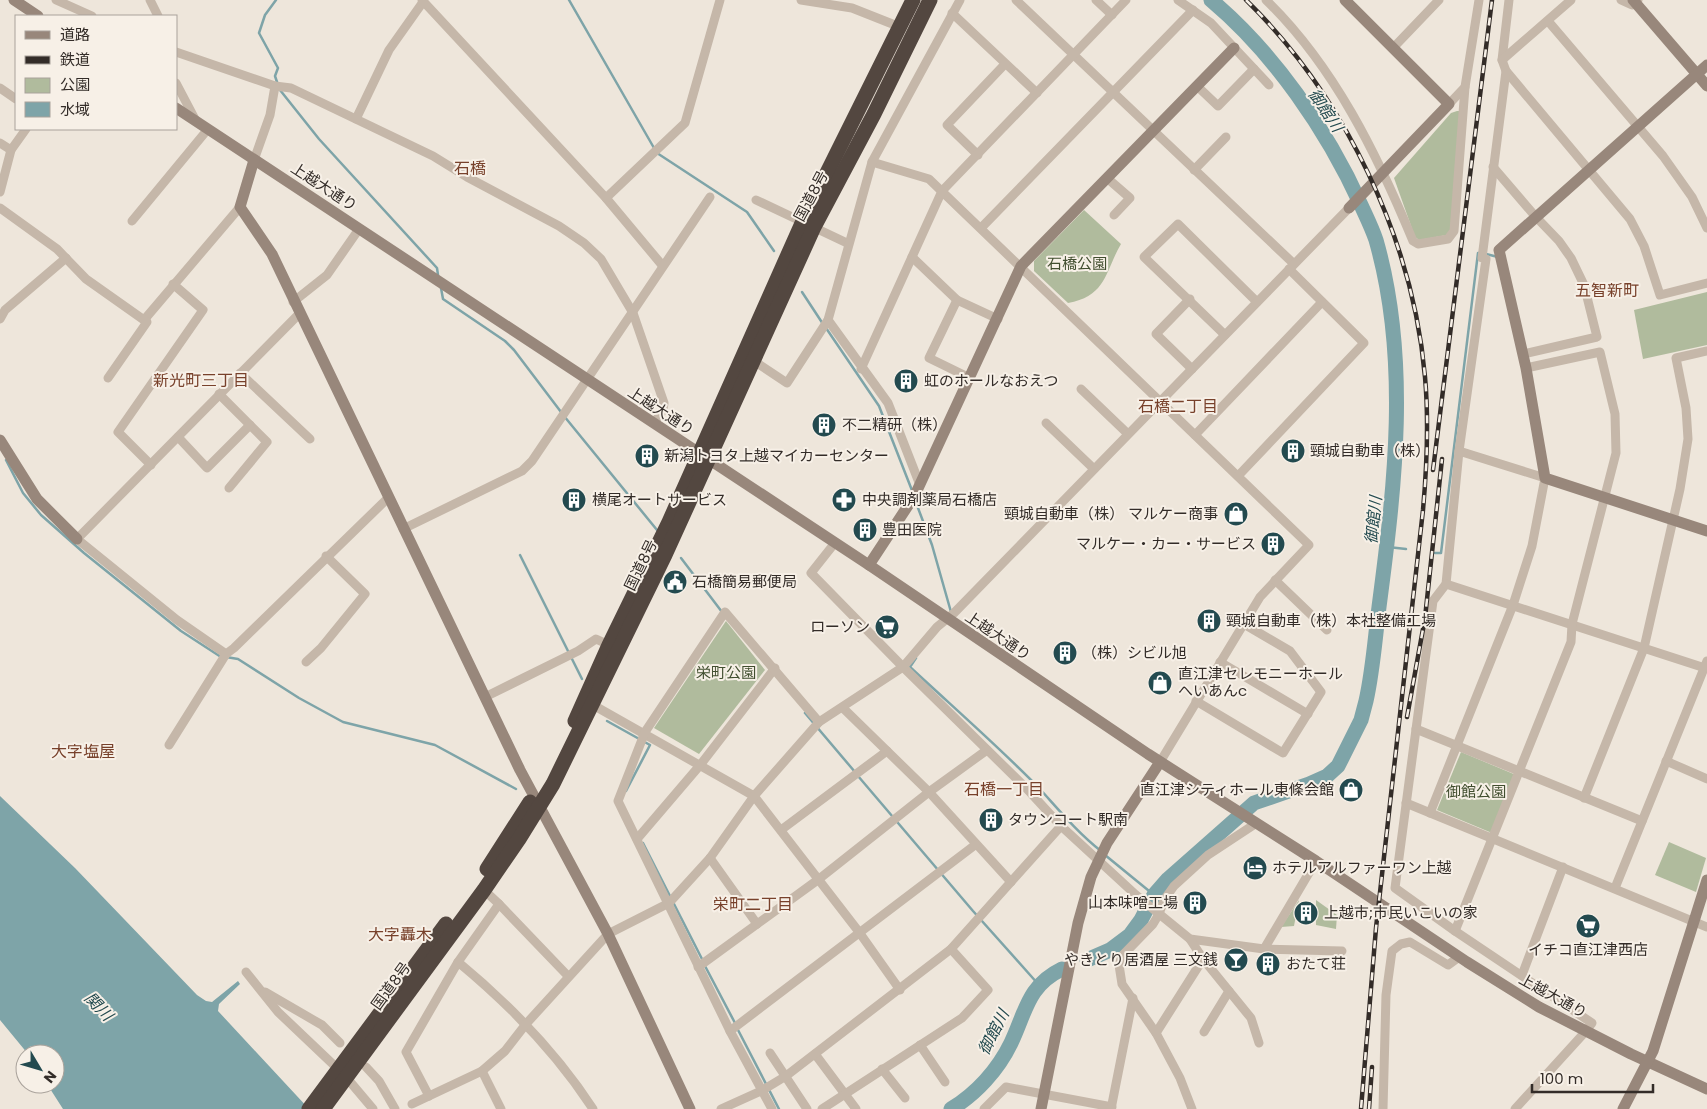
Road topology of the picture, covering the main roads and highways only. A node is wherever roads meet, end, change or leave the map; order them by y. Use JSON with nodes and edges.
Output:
{"nodes":[{"id":1,"x":913,"y":0,"type":"edge"},
{"id":2,"x":930,"y":0,"type":"edge"},
{"id":3,"x":808,"y":224,"type":"junction"},
{"id":4,"x":704,"y":456,"type":"junction"},
{"id":5,"x":536,"y":800,"type":"junction"},
{"id":6,"x":378,"y":1024,"type":"junction"},
{"id":7,"x":342,"y":1073,"type":"junction"},
{"id":8,"x":309,"y":1109,"type":"edge"},
{"id":9,"x":323,"y":1109,"type":"edge"}],
"edges":[{"from":1,"to":3,"type":"highway","name":"国道8号"},
{"from":2,"to":3,"type":"highway","name":"国道8号"},
{"from":3,"to":4,"type":"highway","name":"国道8号"},
{"from":3,"to":4,"type":"highway","name":"国道8号"},
{"from":4,"to":5,"type":"highway","name":"国道8号"},
{"from":4,"to":5,"type":"highway","name":"国道8号"},
{"from":5,"to":6,"type":"highway","name":"国道8号"},
{"from":5,"to":6,"type":"highway","name":"国道8号"},
{"from":6,"to":7,"type":"highway","name":"国道8号"},
{"from":7,"to":8,"type":"highway","name":"国道8号"},
{"from":7,"to":9,"type":"highway","name":"国道8号"}]}
